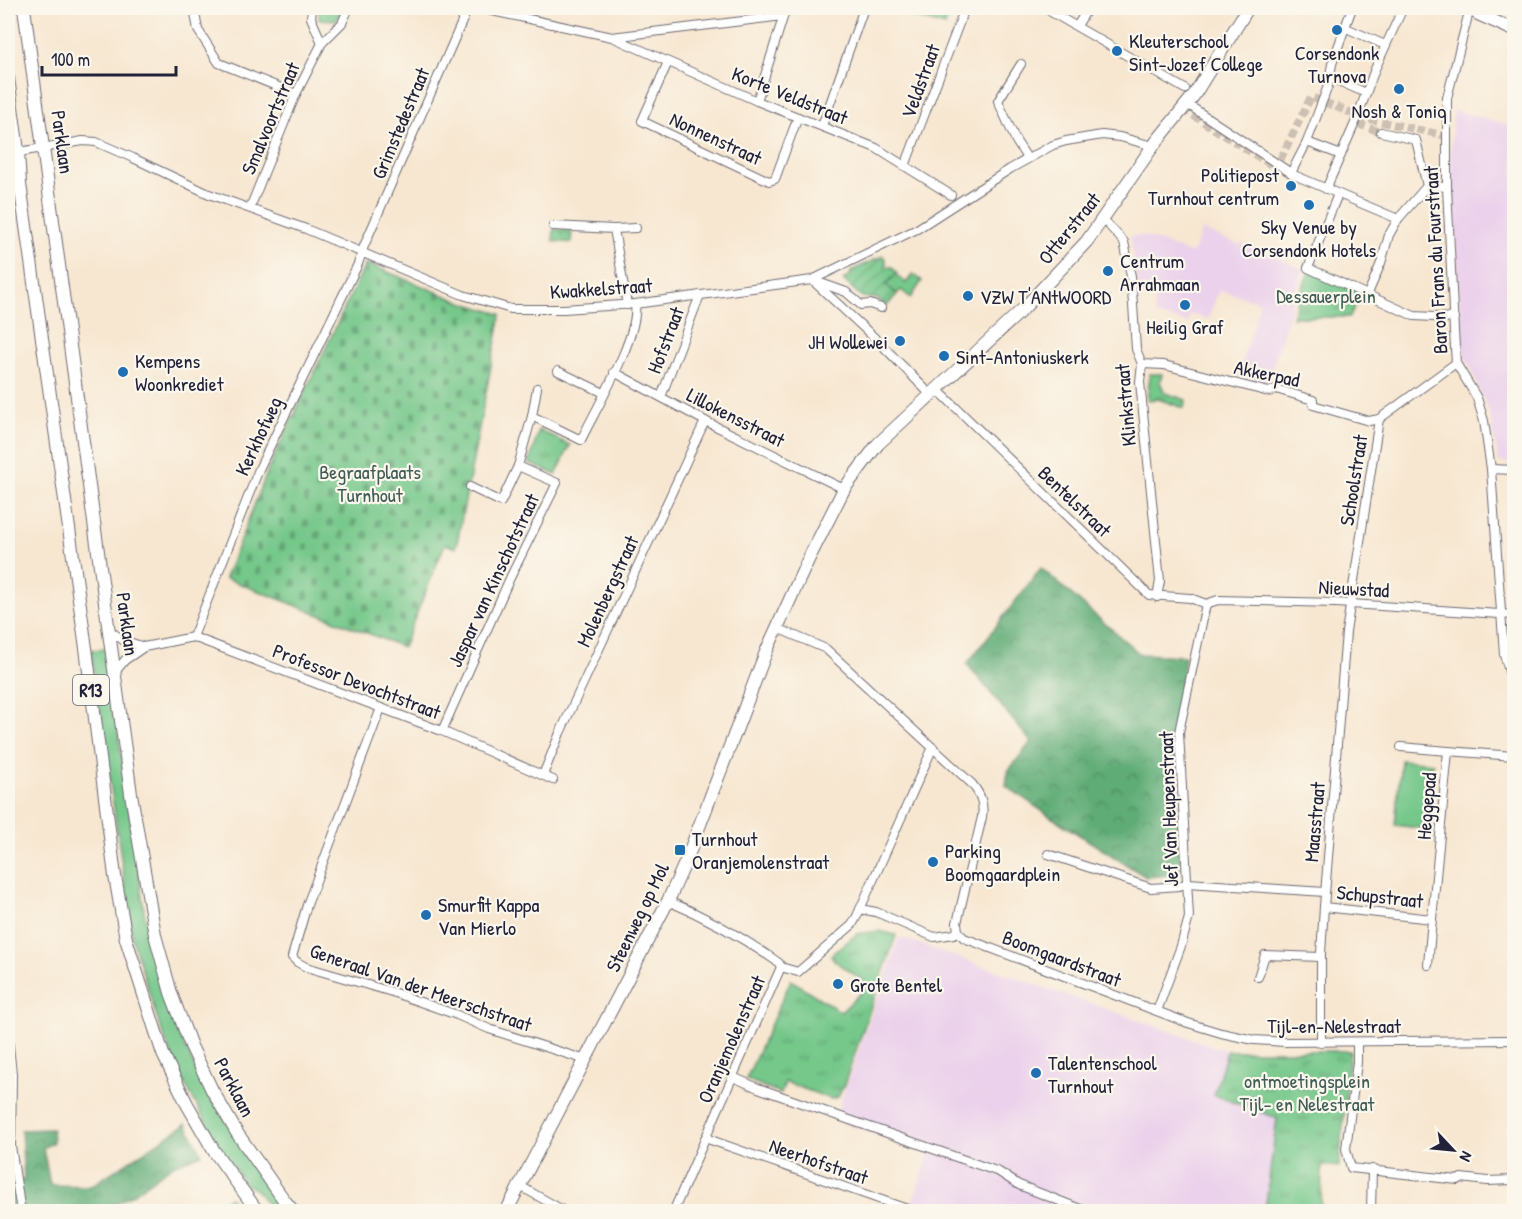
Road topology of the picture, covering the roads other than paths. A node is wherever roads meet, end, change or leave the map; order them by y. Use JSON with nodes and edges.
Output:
{"nodes":[{"id":1,"x":24,"y":8,"type":"edge"},
{"id":2,"x":194,"y":8,"type":"edge"},
{"id":3,"x":312,"y":8,"type":"edge"},
{"id":4,"x":349,"y":8,"type":"edge"},
{"id":5,"x":468,"y":8,"type":"edge"},
{"id":6,"x":478,"y":8,"type":"edge"},
{"id":7,"x":864,"y":8,"type":"edge"},
{"id":8,"x":965,"y":8,"type":"edge"},
{"id":9,"x":1044,"y":8,"type":"edge"},
{"id":10,"x":1088,"y":8,"type":"edge"},
{"id":11,"x":1248,"y":8,"type":"edge"},
{"id":12,"x":1352,"y":8,"type":"edge"},
{"id":13,"x":1403,"y":8,"type":"edge"},
{"id":14,"x":1470,"y":8,"type":"edge"},
{"id":15,"x":785,"y":12,"type":"edge"},
{"id":16,"x":1077,"y":26,"type":"junction"},
{"id":17,"x":1344,"y":27,"type":"junction"},
{"id":18,"x":1515,"y":30,"type":"edge"},
{"id":19,"x":612,"y":37,"type":"junction"},
{"id":20,"x":322,"y":43,"type":"junction"},
{"id":21,"x":1385,"y":45,"type":"junction"},
{"id":22,"x":668,"y":62,"type":"junction"},
{"id":23,"x":1021,"y":64,"type":"dead end"},
{"id":24,"x":1329,"y":77,"type":"junction"},
{"id":25,"x":8,"y":78,"type":"edge"},
{"id":26,"x":1185,"y":89,"type":"dead end"},
{"id":27,"x":1366,"y":93,"type":"junction"},
{"id":28,"x":296,"y":94,"type":"junction"},
{"id":29,"x":757,"y":101,"type":"junction"},
{"id":30,"x":1187,"y":104,"type":"junction"},
{"id":31,"x":798,"y":117,"type":"junction"},
{"id":32,"x":822,"y":126,"type":"junction"},
{"id":33,"x":1381,"y":132,"type":"tunnel mouth"},
{"id":34,"x":1308,"y":138,"type":"junction"},
{"id":35,"x":1153,"y":146,"type":"junction"},
{"id":36,"x":45,"y":147,"type":"junction"},
{"id":37,"x":13,"y":153,"type":"edge"},
{"id":38,"x":1341,"y":155,"type":"junction"},
{"id":39,"x":1027,"y":158,"type":"junction"},
{"id":40,"x":905,"y":166,"type":"junction"},
{"id":41,"x":1291,"y":173,"type":"junction"},
{"id":42,"x":1427,"y":186,"type":"junction"},
{"id":43,"x":1447,"y":187,"type":"junction"},
{"id":44,"x":1332,"y":192,"type":"junction"},
{"id":45,"x":951,"y":195,"type":"dead end"},
{"id":46,"x":250,"y":208,"type":"junction"},
{"id":47,"x":1103,"y":219,"type":"junction"},
{"id":48,"x":1398,"y":219,"type":"junction"},
{"id":49,"x":553,"y":226,"type":"dead end"},
{"id":50,"x":636,"y":228,"type":"dead end"},
{"id":51,"x":614,"y":229,"type":"junction"},
{"id":52,"x":362,"y":253,"type":"junction"},
{"id":53,"x":812,"y":280,"type":"junction"},
{"id":54,"x":700,"y":295,"type":"junction"},
{"id":55,"x":1367,"y":296,"type":"junction"},
{"id":56,"x":631,"y":304,"type":"junction"},
{"id":57,"x":881,"y":308,"type":"dead end"},
{"id":58,"x":1454,"y":318,"type":"junction"},
{"id":59,"x":1456,"y":363,"type":"junction"},
{"id":60,"x":1142,"y":364,"type":"junction"},
{"id":61,"x":558,"y":371,"type":"dead end"},
{"id":62,"x":614,"y":372,"type":"junction"},
{"id":63,"x":537,"y":388,"type":"dead end"},
{"id":64,"x":605,"y":392,"type":"junction"},
{"id":65,"x":934,"y":392,"type":"junction"},
{"id":66,"x":661,"y":397,"type":"junction"},
{"id":67,"x":532,"y":416,"type":"junction"},
{"id":68,"x":1379,"y":419,"type":"junction"},
{"id":69,"x":705,"y":421,"type":"junction"},
{"id":70,"x":518,"y":466,"type":"junction"},
{"id":71,"x":1491,"y":469,"type":"junction"},
{"id":72,"x":1515,"y":470,"type":"edge"},
{"id":73,"x":470,"y":487,"type":"dead end"},
{"id":74,"x":843,"y":489,"type":"junction"},
{"id":75,"x":1157,"y":597,"type":"junction"},
{"id":76,"x":1206,"y":604,"type":"junction"},
{"id":77,"x":1350,"y":604,"type":"junction"},
{"id":78,"x":1501,"y":614,"type":"junction"},
{"id":79,"x":1515,"y":615,"type":"edge"},
{"id":80,"x":777,"y":627,"type":"junction"},
{"id":81,"x":109,"y":630,"type":"junction"},
{"id":82,"x":193,"y":637,"type":"junction"},
{"id":83,"x":144,"y":647,"type":"junction"},
{"id":84,"x":115,"y":672,"type":"junction"},
{"id":85,"x":1515,"y":688,"type":"edge"},
{"id":86,"x":381,"y":708,"type":"junction"},
{"id":87,"x":442,"y":731,"type":"junction"},
{"id":88,"x":933,"y":747,"type":"junction"},
{"id":89,"x":1401,"y":747,"type":"dead end"},
{"id":90,"x":1448,"y":751,"type":"junction"},
{"id":91,"x":1515,"y":756,"type":"edge"},
{"id":92,"x":543,"y":775,"type":"junction"},
{"id":93,"x":554,"y":780,"type":"dead end"},
{"id":94,"x":1048,"y":854,"type":"dead end"},
{"id":95,"x":1437,"y":864,"type":"joint"},
{"id":96,"x":1188,"y":883,"type":"junction"},
{"id":97,"x":1325,"y":892,"type":"junction"},
{"id":98,"x":668,"y":901,"type":"junction"},
{"id":99,"x":1324,"y":907,"type":"junction"},
{"id":100,"x":860,"y":909,"type":"junction"},
{"id":101,"x":1432,"y":919,"type":"junction"},
{"id":102,"x":958,"y":931,"type":"junction"},
{"id":103,"x":1321,"y":957,"type":"junction"},
{"id":104,"x":1428,"y":965,"type":"dead end"},
{"id":105,"x":781,"y":967,"type":"junction"},
{"id":106,"x":1258,"y":977,"type":"dead end"},
{"id":107,"x":1157,"y":1011,"type":"junction"},
{"id":108,"x":8,"y":1036,"type":"edge"},
{"id":109,"x":1515,"y":1040,"type":"edge"},
{"id":110,"x":1321,"y":1043,"type":"junction"},
{"id":111,"x":1357,"y":1043,"type":"junction"},
{"id":112,"x":586,"y":1060,"type":"junction"},
{"id":113,"x":733,"y":1077,"type":"junction"},
{"id":114,"x":705,"y":1138,"type":"junction"},
{"id":115,"x":1372,"y":1169,"type":"junction"},
{"id":116,"x":1515,"y":1180,"type":"edge"},
{"id":117,"x":520,"y":1186,"type":"junction"},
{"id":118,"x":21,"y":1212,"type":"edge"},
{"id":119,"x":258,"y":1212,"type":"edge"},
{"id":120,"x":294,"y":1212,"type":"edge"},
{"id":121,"x":506,"y":1212,"type":"edge"},
{"id":122,"x":566,"y":1212,"type":"edge"},
{"id":123,"x":673,"y":1212,"type":"edge"},
{"id":124,"x":922,"y":1212,"type":"edge"},
{"id":125,"x":1088,"y":1212,"type":"edge"},
{"id":126,"x":1371,"y":1212,"type":"edge"}],
"edges":[{"from":1,"to":36,"type":"main road","name":"Parklaan","number":"R13"},
{"from":2,"to":28,"type":"street"},
{"from":3,"to":20,"type":"street"},
{"from":4,"to":20,"type":"street","name":"Smalvoortstraat"},
{"from":5,"to":52,"type":"street","name":"Grimstedestraat"},
{"from":6,"to":19,"type":"street"},
{"from":7,"to":32,"type":"street"},
{"from":8,"to":40,"type":"street","name":"Veldstraat"},
{"from":9,"to":16,"type":"street"},
{"from":10,"to":16,"type":"street"},
{"from":11,"to":30,"type":"main road","name":"Otterstraat"},
{"from":12,"to":17,"type":"street"},
{"from":13,"to":21,"type":"street"},
{"from":14,"to":18,"type":"main road"},
{"from":14,"to":43,"type":"street","name":"Baron Frans du Fourstraat"},
{"from":15,"to":19,"type":"street"},
{"from":15,"to":29,"type":"street"},
{"from":16,"to":26,"type":"street"},
{"from":17,"to":21,"type":"street"},
{"from":17,"to":24,"type":"street"},
{"from":19,"to":22,"type":"street","name":"Korte Veldstraat"},
{"from":20,"to":28,"type":"street","name":"Smalvoortstraat"},
{"from":21,"to":27,"type":"street"},
{"from":22,"to":29,"type":"street","name":"Korte Veldstraat"},
{"from":22,"to":31,"type":"street","name":"Nonnenstraat"},
{"from":23,"to":39,"type":"street"},
{"from":24,"to":27,"type":"street"},
{"from":24,"to":34,"type":"street"},
{"from":25,"to":37,"type":"main road","number":"R13"},
{"from":27,"to":38,"type":"street"},
{"from":28,"to":46,"type":"street","name":"Smalvoortstraat"},
{"from":29,"to":31,"type":"street","name":"Korte Veldstraat"},
{"from":30,"to":35,"type":"main road","name":"Otterstraat"},
{"from":30,"to":41,"type":"street"},
{"from":31,"to":32,"type":"street","name":"Korte Veldstraat"},
{"from":32,"to":40,"type":"street","name":"Korte Veldstraat"},
{"from":33,"to":42,"type":"street"},
{"from":34,"to":38,"type":"street"},
{"from":34,"to":41,"type":"street"},
{"from":35,"to":39,"type":"street","name":"Kwakkelstraat"},
{"from":35,"to":47,"type":"main road","name":"Otterstraat"},
{"from":36,"to":37,"type":"street","name":"Kwakkelstraat"},
{"from":36,"to":46,"type":"street","name":"Kwakkelstraat"},
{"from":36,"to":81,"type":"main road","name":"Parklaan","number":"R13"},
{"from":37,"to":119,"type":"main road","number":"R13"},
{"from":38,"to":44,"type":"street"},
{"from":39,"to":53,"type":"street","name":"Kwakkelstraat"},
{"from":40,"to":45,"type":"street","name":"Korte Veldstraat"},
{"from":41,"to":44,"type":"street"},
{"from":42,"to":43,"type":"street"},
{"from":42,"to":48,"type":"street"},
{"from":43,"to":58,"type":"street","name":"Baron Frans du Fourstraat"},
{"from":44,"to":48,"type":"street"},
{"from":44,"to":55,"type":"street"},
{"from":46,"to":52,"type":"street","name":"Kwakkelstraat"},
{"from":47,"to":60,"type":"street","name":"Klinkstraat"},
{"from":47,"to":65,"type":"main road","name":"Otterstraat"},
{"from":48,"to":55,"type":"street"},
{"from":49,"to":51,"type":"street"},
{"from":50,"to":51,"type":"street"},
{"from":51,"to":56,"type":"street"},
{"from":52,"to":56,"type":"street","name":"Kwakkelstraat"},
{"from":52,"to":82,"type":"street","name":"Kerkhofweg"},
{"from":53,"to":54,"type":"street","name":"Kwakkelstraat"},
{"from":53,"to":57,"type":"street"},
{"from":53,"to":65,"type":"street","name":"Bentelstraat"},
{"from":54,"to":56,"type":"street","name":"Kwakkelstraat"},
{"from":54,"to":66,"type":"street","name":"Hofstraat"},
{"from":55,"to":58,"type":"street"},
{"from":56,"to":62,"type":"street"},
{"from":58,"to":59,"type":"street","name":"Baron Frans du Fourstraat"},
{"from":59,"to":68,"type":"street","name":"Schoolstraat"},
{"from":59,"to":71,"type":"street","name":"Baron Frans du Fourstraat"},
{"from":60,"to":68,"type":"street","name":"Akkerpad"},
{"from":60,"to":75,"type":"street","name":"Klinkstraat"},
{"from":61,"to":64,"type":"street"},
{"from":62,"to":64,"type":"street"},
{"from":62,"to":66,"type":"street","name":"Lillokensstraat"},
{"from":63,"to":67,"type":"street","name":"Jaspar van Kinschotstraat"},
{"from":64,"to":67,"type":"street"},
{"from":65,"to":74,"type":"main road","name":"Otterstraat"},
{"from":65,"to":75,"type":"street","name":"Bentelstraat"},
{"from":66,"to":69,"type":"street","name":"Lillokensstraat"},
{"from":67,"to":70,"type":"street","name":"Jaspar van Kinschotstraat"},
{"from":68,"to":77,"type":"street","name":"Schoolstraat"},
{"from":69,"to":74,"type":"street","name":"Lillokensstraat"},
{"from":69,"to":92,"type":"street","name":"Molenbergstraat"},
{"from":70,"to":73,"type":"street","name":"Jaspar van Kinschotstraat"},
{"from":70,"to":87,"type":"street","name":"Jaspar van Kinschotstraat"},
{"from":71,"to":72,"type":"street"},
{"from":71,"to":78,"type":"street","name":"Baron Frans du Fourstraat"},
{"from":74,"to":80,"type":"main road","name":"Otterstraat"},
{"from":75,"to":76,"type":"street"},
{"from":76,"to":77,"type":"street","name":"Nieuwstad"},
{"from":76,"to":96,"type":"street","name":"Jef Van Heupenstraat"},
{"from":77,"to":78,"type":"street","name":"Nieuwstad"},
{"from":77,"to":97,"type":"street","name":"Maasstraat"},
{"from":78,"to":79,"type":"street","name":"Nieuwstad"},
{"from":78,"to":85,"type":"street","name":"Baron Frans du Fourstraat"},
{"from":80,"to":88,"type":"street"},
{"from":80,"to":98,"type":"main road","name":"Steenweg op Mol"},
{"from":81,"to":83,"type":"street"},
{"from":81,"to":84,"type":"main road","name":"Parklaan","number":"R13"},
{"from":82,"to":83,"type":"street"},
{"from":82,"to":86,"type":"street","name":"Professor Devochtstraat"},
{"from":83,"to":84,"type":"street"},
{"from":84,"to":120,"type":"main road","name":"Parklaan","number":"R13"},
{"from":86,"to":87,"type":"street","name":"Professor Devochtstraat"},
{"from":86,"to":112,"type":"street","name":"Generaal Van der Meerschstraat"},
{"from":87,"to":92,"type":"street","name":"Professor Devochtstraat"},
{"from":88,"to":100,"type":"street"},
{"from":88,"to":102,"type":"street"},
{"from":89,"to":90,"type":"street","name":"Heggepad"},
{"from":90,"to":91,"type":"street","name":"Heggepad"},
{"from":90,"to":95,"type":"street","name":"Heggepad"},
{"from":92,"to":93,"type":"street","name":"Professor Devochtstraat"},
{"from":94,"to":96,"type":"street"},
{"from":95,"to":101,"type":"street","name":"Schupstraat"},
{"from":96,"to":97,"type":"street"},
{"from":96,"to":107,"type":"street","name":"Jef Van Heupenstraat"},
{"from":97,"to":99,"type":"street","name":"Maasstraat"},
{"from":98,"to":105,"type":"street","name":"Oranjemolenstraat"},
{"from":98,"to":112,"type":"main road","name":"Steenweg op Mol"},
{"from":99,"to":101,"type":"street","name":"Schupstraat"},
{"from":99,"to":103,"type":"street","name":"Maasstraat"},
{"from":100,"to":102,"type":"street"},
{"from":100,"to":105,"type":"street"},
{"from":101,"to":104,"type":"street","name":"Schupstraat"},
{"from":102,"to":107,"type":"street","name":"Boomgaardstraat"},
{"from":103,"to":106,"type":"street"},
{"from":103,"to":110,"type":"street","name":"Maasstraat"},
{"from":105,"to":113,"type":"street","name":"Oranjemolenstraat"},
{"from":107,"to":110,"type":"street","name":"Tijl-en-Nelestraat"},
{"from":108,"to":118,"type":"street"},
{"from":109,"to":111,"type":"street","name":"Tijl-en-Nelestraat"},
{"from":110,"to":111,"type":"street","name":"Tijl-en-Nelestraat"},
{"from":111,"to":115,"type":"street"},
{"from":112,"to":117,"type":"main road","name":"Steenweg op Mol"},
{"from":113,"to":114,"type":"street","name":"Oranjemolenstraat"},
{"from":113,"to":125,"type":"street"},
{"from":114,"to":123,"type":"street","name":"Oranjemolenstraat"},
{"from":114,"to":124,"type":"street","name":"Neerhofstraat"},
{"from":115,"to":116,"type":"street"},
{"from":115,"to":126,"type":"street"},
{"from":117,"to":121,"type":"main road","name":"Steenweg op Mol"},
{"from":117,"to":122,"type":"street"}]}
